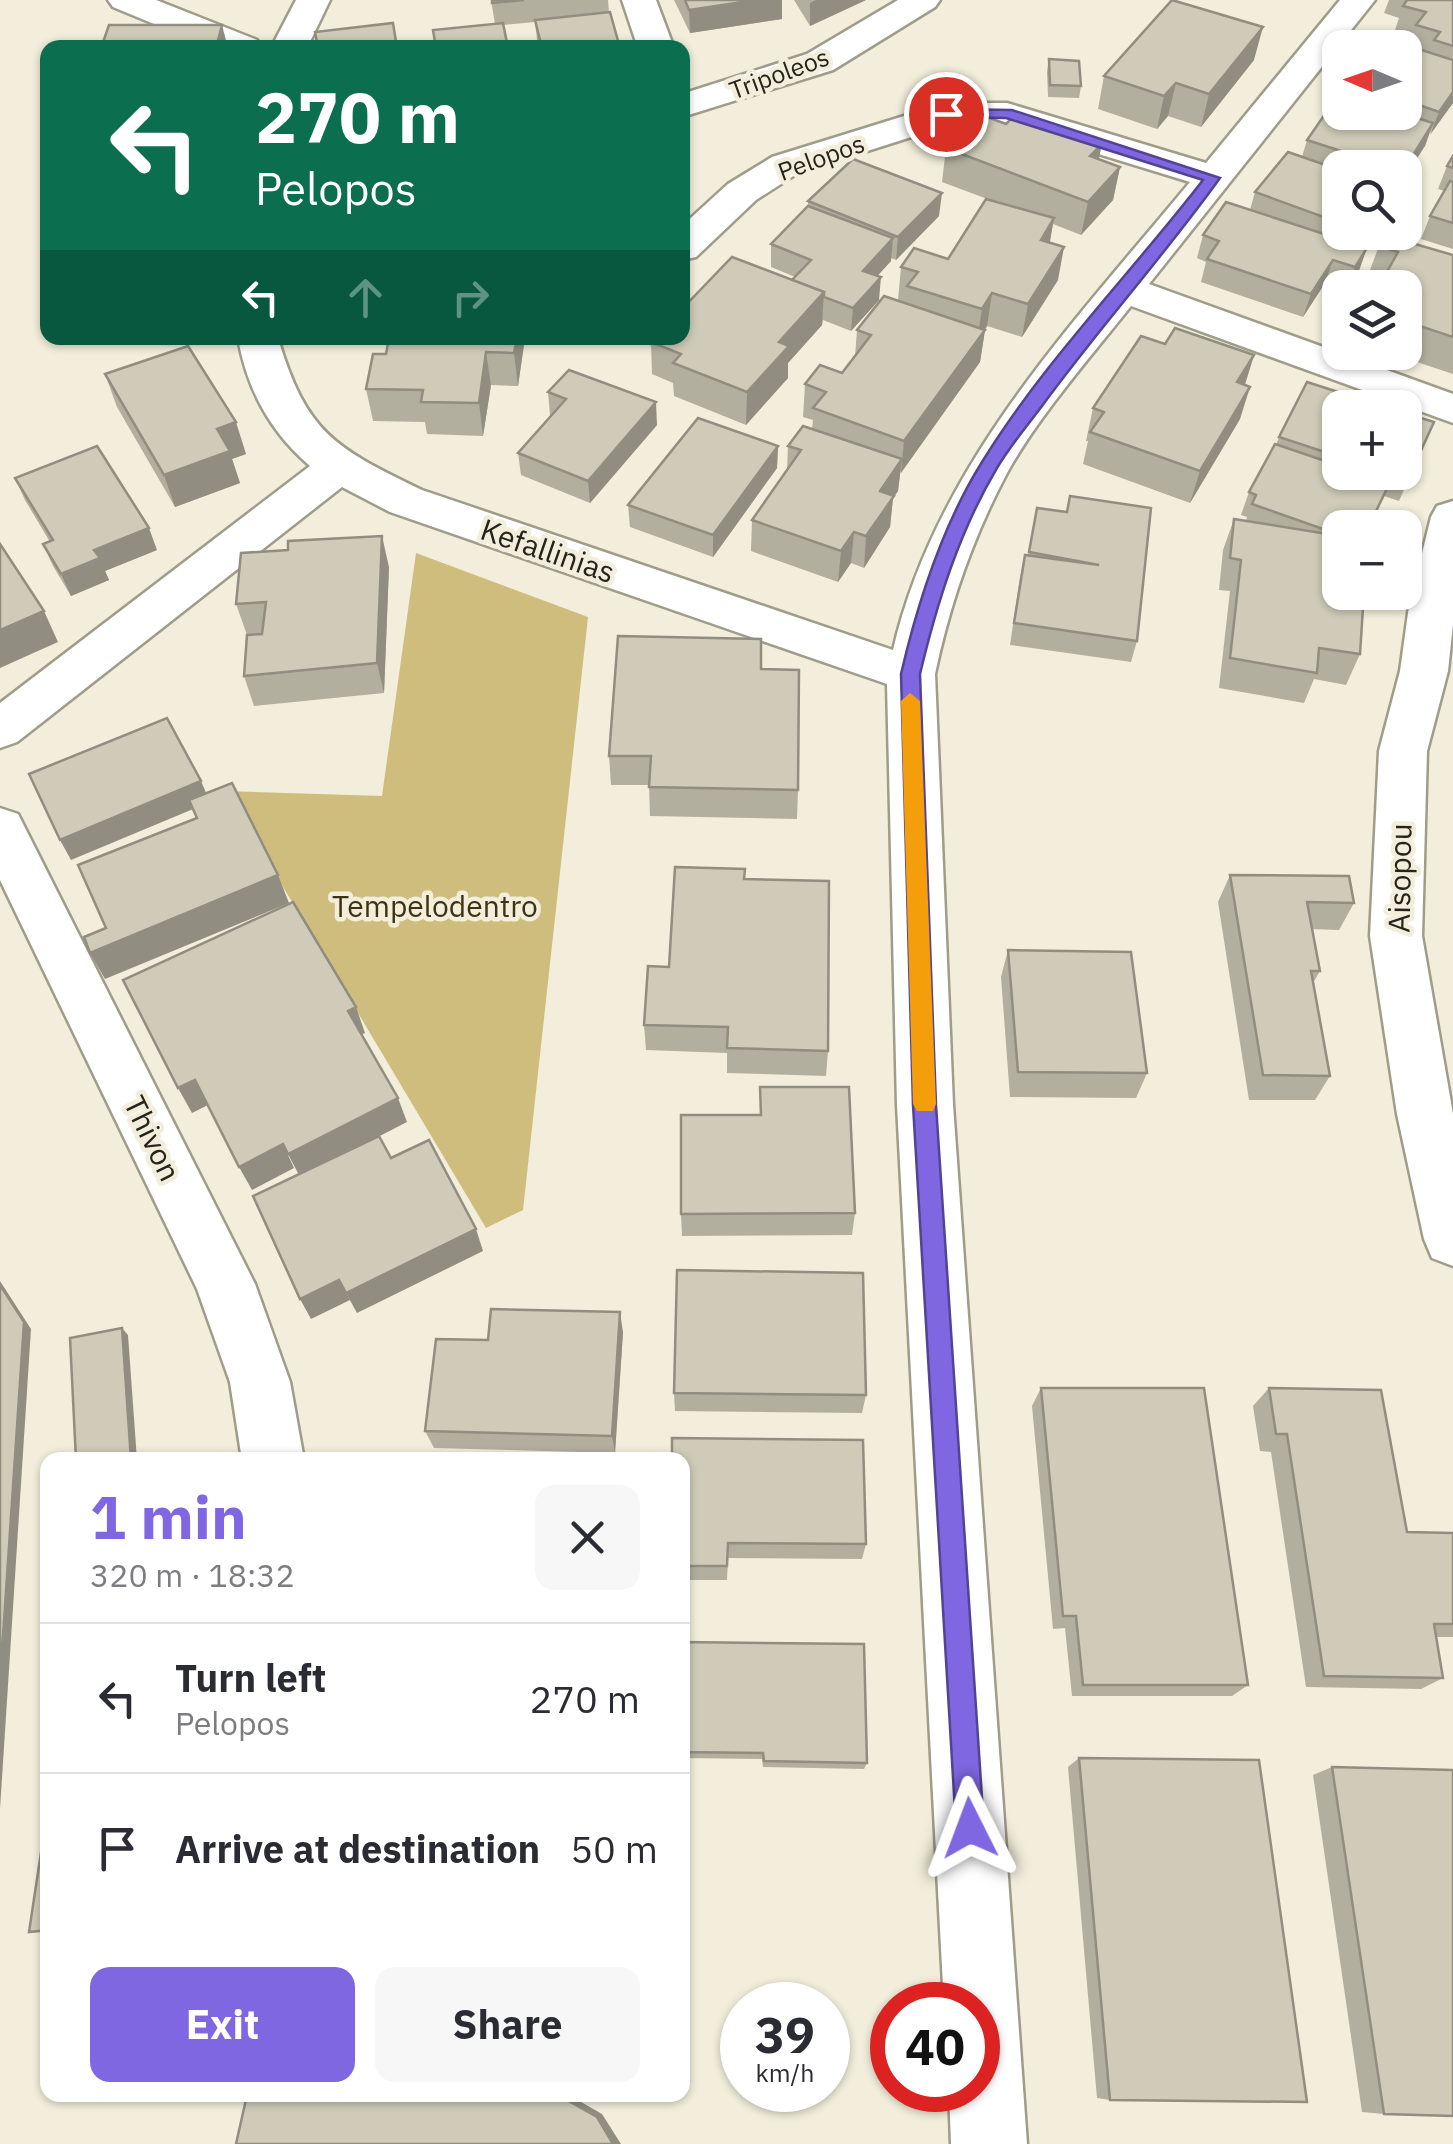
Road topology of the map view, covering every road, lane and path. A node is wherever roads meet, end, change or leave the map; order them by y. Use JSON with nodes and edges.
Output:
{"nodes":[{"id":1,"x":126,"y":0,"type":"edge"},
{"id":2,"x":313,"y":0,"type":"edge"},
{"id":3,"x":639,"y":0,"type":"edge"},
{"id":4,"x":923,"y":0,"type":"edge"},
{"id":5,"x":1358,"y":0,"type":"edge"},
{"id":6,"x":224,"y":40,"type":"edge"},
{"id":7,"x":293,"y":40,"type":"edge"},
{"id":8,"x":653,"y":40,"type":"edge"},
{"id":9,"x":690,"y":99,"type":"edge"},
{"id":10,"x":1212,"y":178,"type":"junction"},
{"id":11,"x":690,"y":241,"type":"edge"},
{"id":12,"x":1125,"y":290,"type":"junction"},
{"id":13,"x":259,"y":345,"type":"edge"},
{"id":14,"x":1453,"y":409,"type":"edge"},
{"id":15,"x":338,"y":468,"type":"junction"},
{"id":16,"x":1453,"y":517,"type":"edge"},
{"id":17,"x":910,"y":674,"type":"junction"},
{"id":18,"x":1439,"y":674,"type":"edge"},
{"id":19,"x":0,"y":729,"type":"edge"},
{"id":20,"x":0,"y":828,"type":"edge"},
{"id":21,"x":1436,"y":1078,"type":"edge"},
{"id":22,"x":1453,"y":1239,"type":"edge"},
{"id":23,"x":272,"y":1452,"type":"edge"},
{"id":24,"x":988,"y":2144,"type":"edge"}],
"edges":[{"from":1,"to":6,"type":"street"},
{"from":2,"to":7,"type":"street"},
{"from":3,"to":8,"type":"street"},
{"from":4,"to":9,"type":"street","name":"Tripoleos"},
{"from":5,"to":10,"type":"street"},
{"from":10,"to":11,"type":"street","name":"Pelopos"},
{"from":10,"to":12,"type":"street"},
{"from":12,"to":14,"type":"street"},
{"from":12,"to":17,"type":"street"},
{"from":13,"to":15,"type":"street","name":"Kefallinias"},
{"from":15,"to":17,"type":"street","name":"Kefallinias"},
{"from":15,"to":19,"type":"street"},
{"from":16,"to":18,"type":"street","name":"Aisopou"},
{"from":17,"to":24,"type":"street"},
{"from":18,"to":21,"type":"street","name":"Aisopou"},
{"from":20,"to":23,"type":"street","name":"Thivon"},
{"from":21,"to":22,"type":"street","name":"Aisopou"}]}
